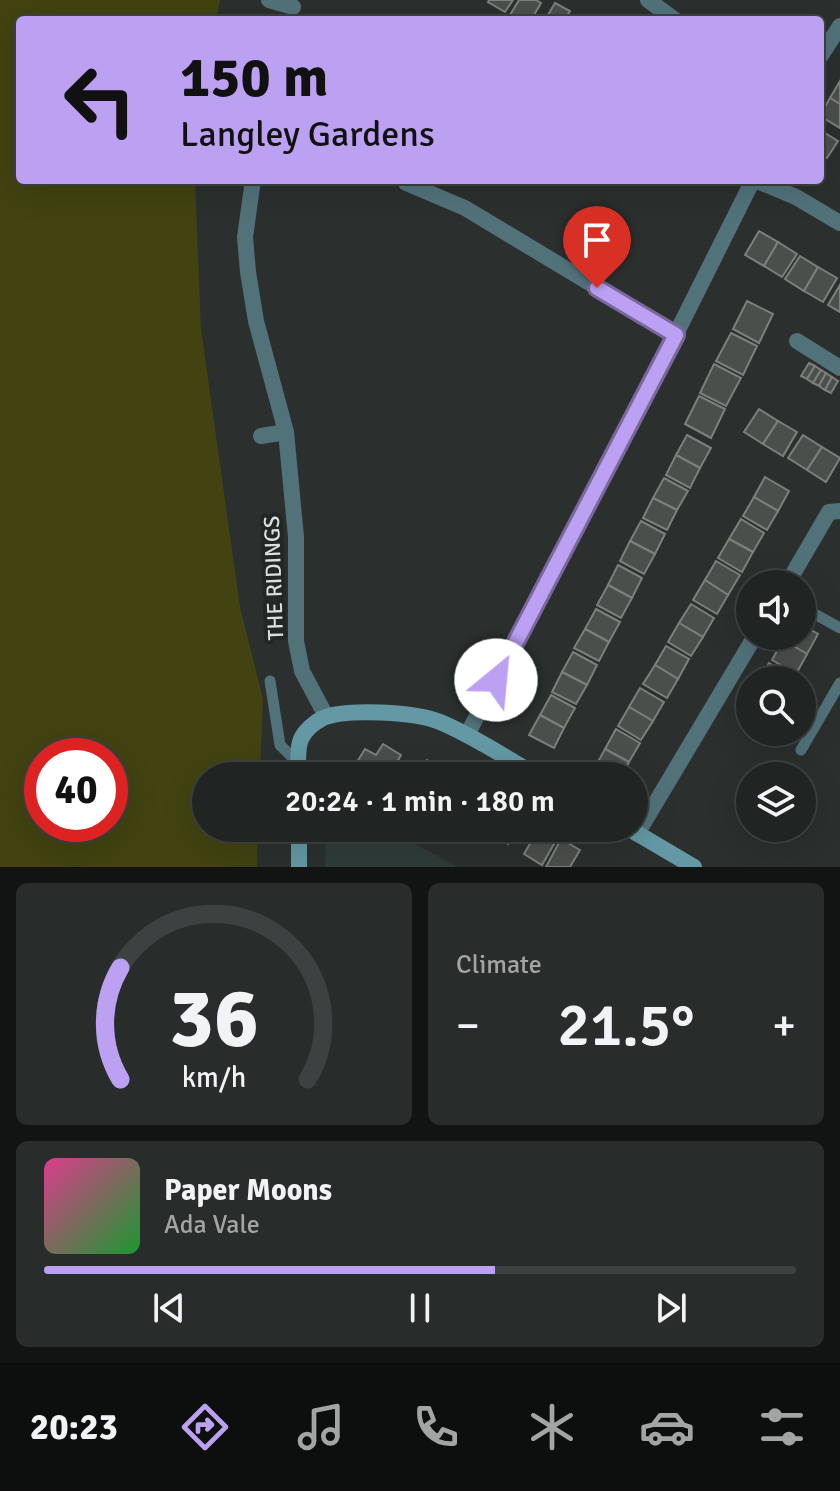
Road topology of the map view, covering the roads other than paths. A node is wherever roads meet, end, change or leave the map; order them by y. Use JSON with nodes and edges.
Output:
{"nodes":[{"id":1,"x":269,"y":0,"type":"edge"},
{"id":2,"x":648,"y":0,"type":"edge"},
{"id":3,"x":292,"y":9,"type":"edge"},
{"id":4,"x":670,"y":16,"type":"edge"},
{"id":5,"x":840,"y":26,"type":"edge"},
{"id":6,"x":824,"y":51,"type":"edge"},
{"id":7,"x":252,"y":184,"type":"edge"},
{"id":8,"x":408,"y":184,"type":"edge"},
{"id":9,"x":752,"y":184,"type":"edge"},
{"id":10,"x":764,"y":184,"type":"edge"},
{"id":11,"x":840,"y":223,"type":"edge"},
{"id":12,"x":676,"y":335,"type":"junction"},
{"id":13,"x":797,"y":341,"type":"dead end"},
{"id":14,"x":840,"y":368,"type":"edge"},
{"id":15,"x":286,"y":432,"type":"junction"},
{"id":16,"x":261,"y":436,"type":"dead end"},
{"id":17,"x":840,"y":511,"type":"edge"},
{"id":18,"x":795,"y":570,"type":"edge"},
{"id":19,"x":816,"y":615,"type":"edge"},
{"id":20,"x":840,"y":628,"type":"edge"},
{"id":21,"x":746,"y":650,"type":"edge"},
{"id":22,"x":270,"y":681,"type":"dead end"},
{"id":23,"x":840,"y":683,"type":"edge"},
{"id":24,"x":326,"y":716,"type":"junction"},
{"id":25,"x":467,"y":735,"type":"junction"},
{"id":26,"x":801,"y":750,"type":"dead end"},
{"id":27,"x":292,"y":762,"type":"edge"},
{"id":28,"x":299,"y":762,"type":"edge"},
{"id":29,"x":514,"y":762,"type":"edge"},
{"id":30,"x":648,"y":807,"type":"edge"},
{"id":31,"x":648,"y":840,"type":"edge"},
{"id":32,"x":299,"y":842,"type":"edge"},
{"id":33,"x":299,"y":867,"type":"edge"},
{"id":34,"x":694,"y":867,"type":"edge"}],
"edges":[{"from":1,"to":3,"type":"street"},
{"from":2,"to":4,"type":"street"},
{"from":5,"to":6,"type":"street"},
{"from":7,"to":15,"type":"street","name":"THE RIDINGS"},
{"from":8,"to":12,"type":"street"},
{"from":9,"to":12,"type":"street"},
{"from":10,"to":11,"type":"street"},
{"from":12,"to":25,"type":"street"},
{"from":13,"to":14,"type":"street"},
{"from":15,"to":16,"type":"street"},
{"from":15,"to":24,"type":"street","name":"THE RIDINGS"},
{"from":17,"to":18,"type":"street"},
{"from":19,"to":20,"type":"lane"},
{"from":21,"to":30,"type":"street"},
{"from":22,"to":27,"type":"lane"},
{"from":23,"to":26,"type":"lane"},
{"from":24,"to":25,"type":"main road"},
{"from":24,"to":28,"type":"main road"},
{"from":25,"to":29,"type":"main road"},
{"from":31,"to":34,"type":"main road"},
{"from":32,"to":33,"type":"main road"}]}
